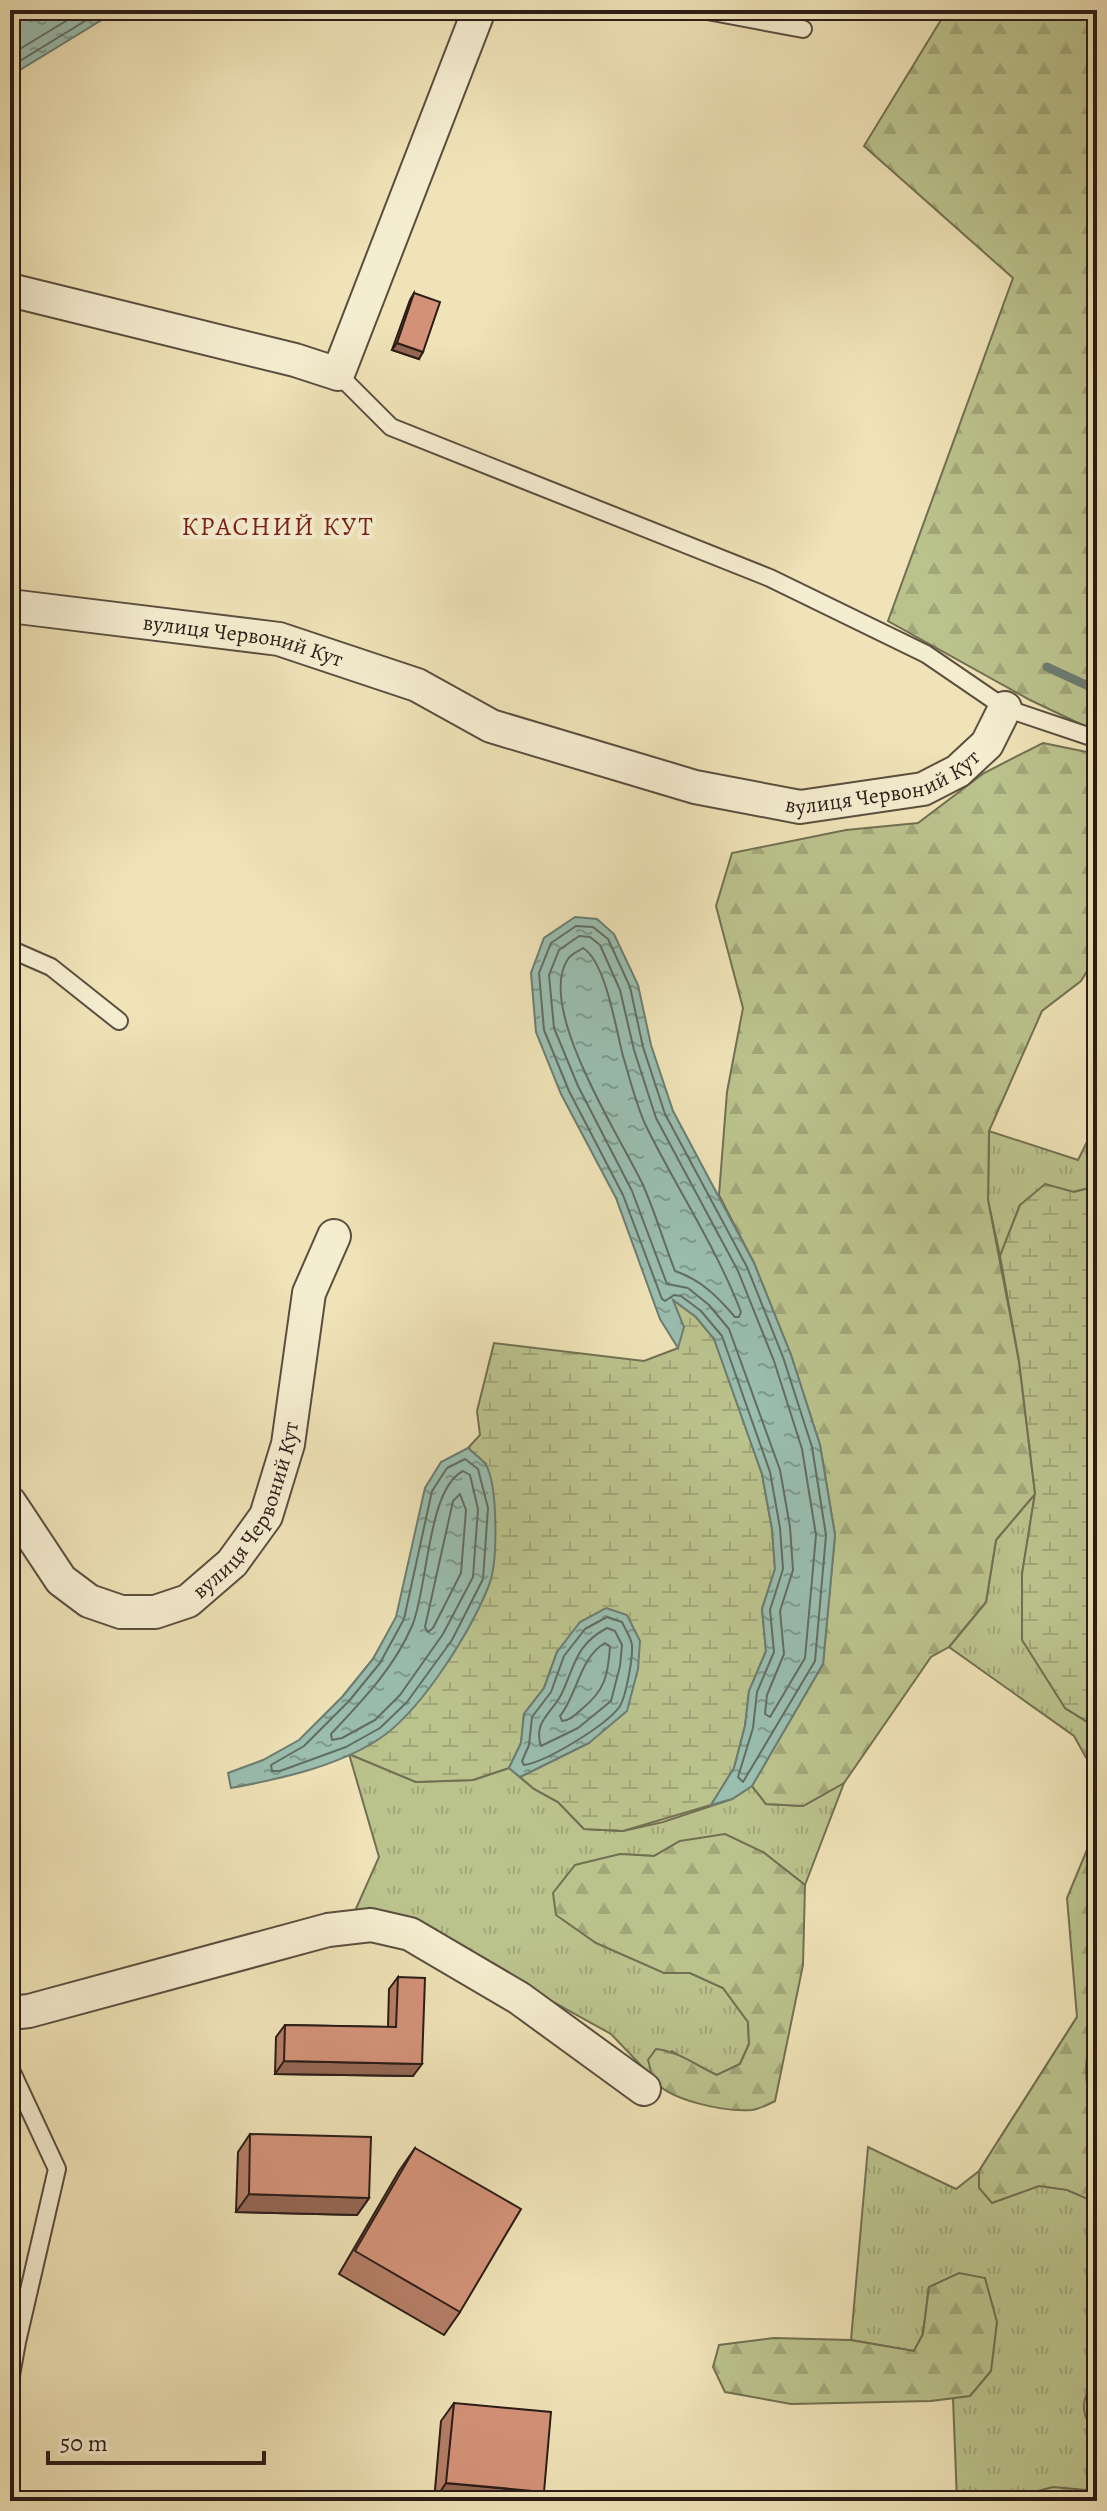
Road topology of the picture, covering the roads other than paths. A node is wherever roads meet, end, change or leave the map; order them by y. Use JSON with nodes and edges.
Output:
{"nodes":[{"id":1,"x":479,"y":10,"type":"edge"},
{"id":2,"x":702,"y":10,"type":"edge"},
{"id":3,"x":803,"y":29,"type":"dead end"},
{"id":4,"x":10,"y":290,"type":"edge"},
{"id":5,"x":338,"y":374,"type":"junction"},
{"id":6,"x":10,"y":606,"type":"edge"},
{"id":7,"x":1005,"y":708,"type":"junction"},
{"id":8,"x":1097,"y":739,"type":"edge"},
{"id":9,"x":10,"y":949,"type":"edge"},
{"id":10,"x":119,"y":1021,"type":"dead end"},
{"id":11,"x":334,"y":1236,"type":"dead end"},
{"id":12,"x":10,"y":1503,"type":"edge"},
{"id":13,"x":10,"y":2013,"type":"edge"},
{"id":14,"x":10,"y":2068,"type":"edge"},
{"id":15,"x":644,"y":2089,"type":"dead end"},
{"id":16,"x":10,"y":2381,"type":"edge"}],
"edges":[{"from":1,"to":5,"type":"street"},
{"from":2,"to":3,"type":"lane"},
{"from":4,"to":5,"type":"street"},
{"from":5,"to":7,"type":"lane"},
{"from":6,"to":7,"type":"street","name":"вулиця Червоний Кут"},
{"from":7,"to":8,"type":"lane"},
{"from":9,"to":10,"type":"lane"},
{"from":11,"to":12,"type":"street","name":"вулиця Червоний Кут"},
{"from":13,"to":15,"type":"street"},
{"from":14,"to":16,"type":"lane"}]}
